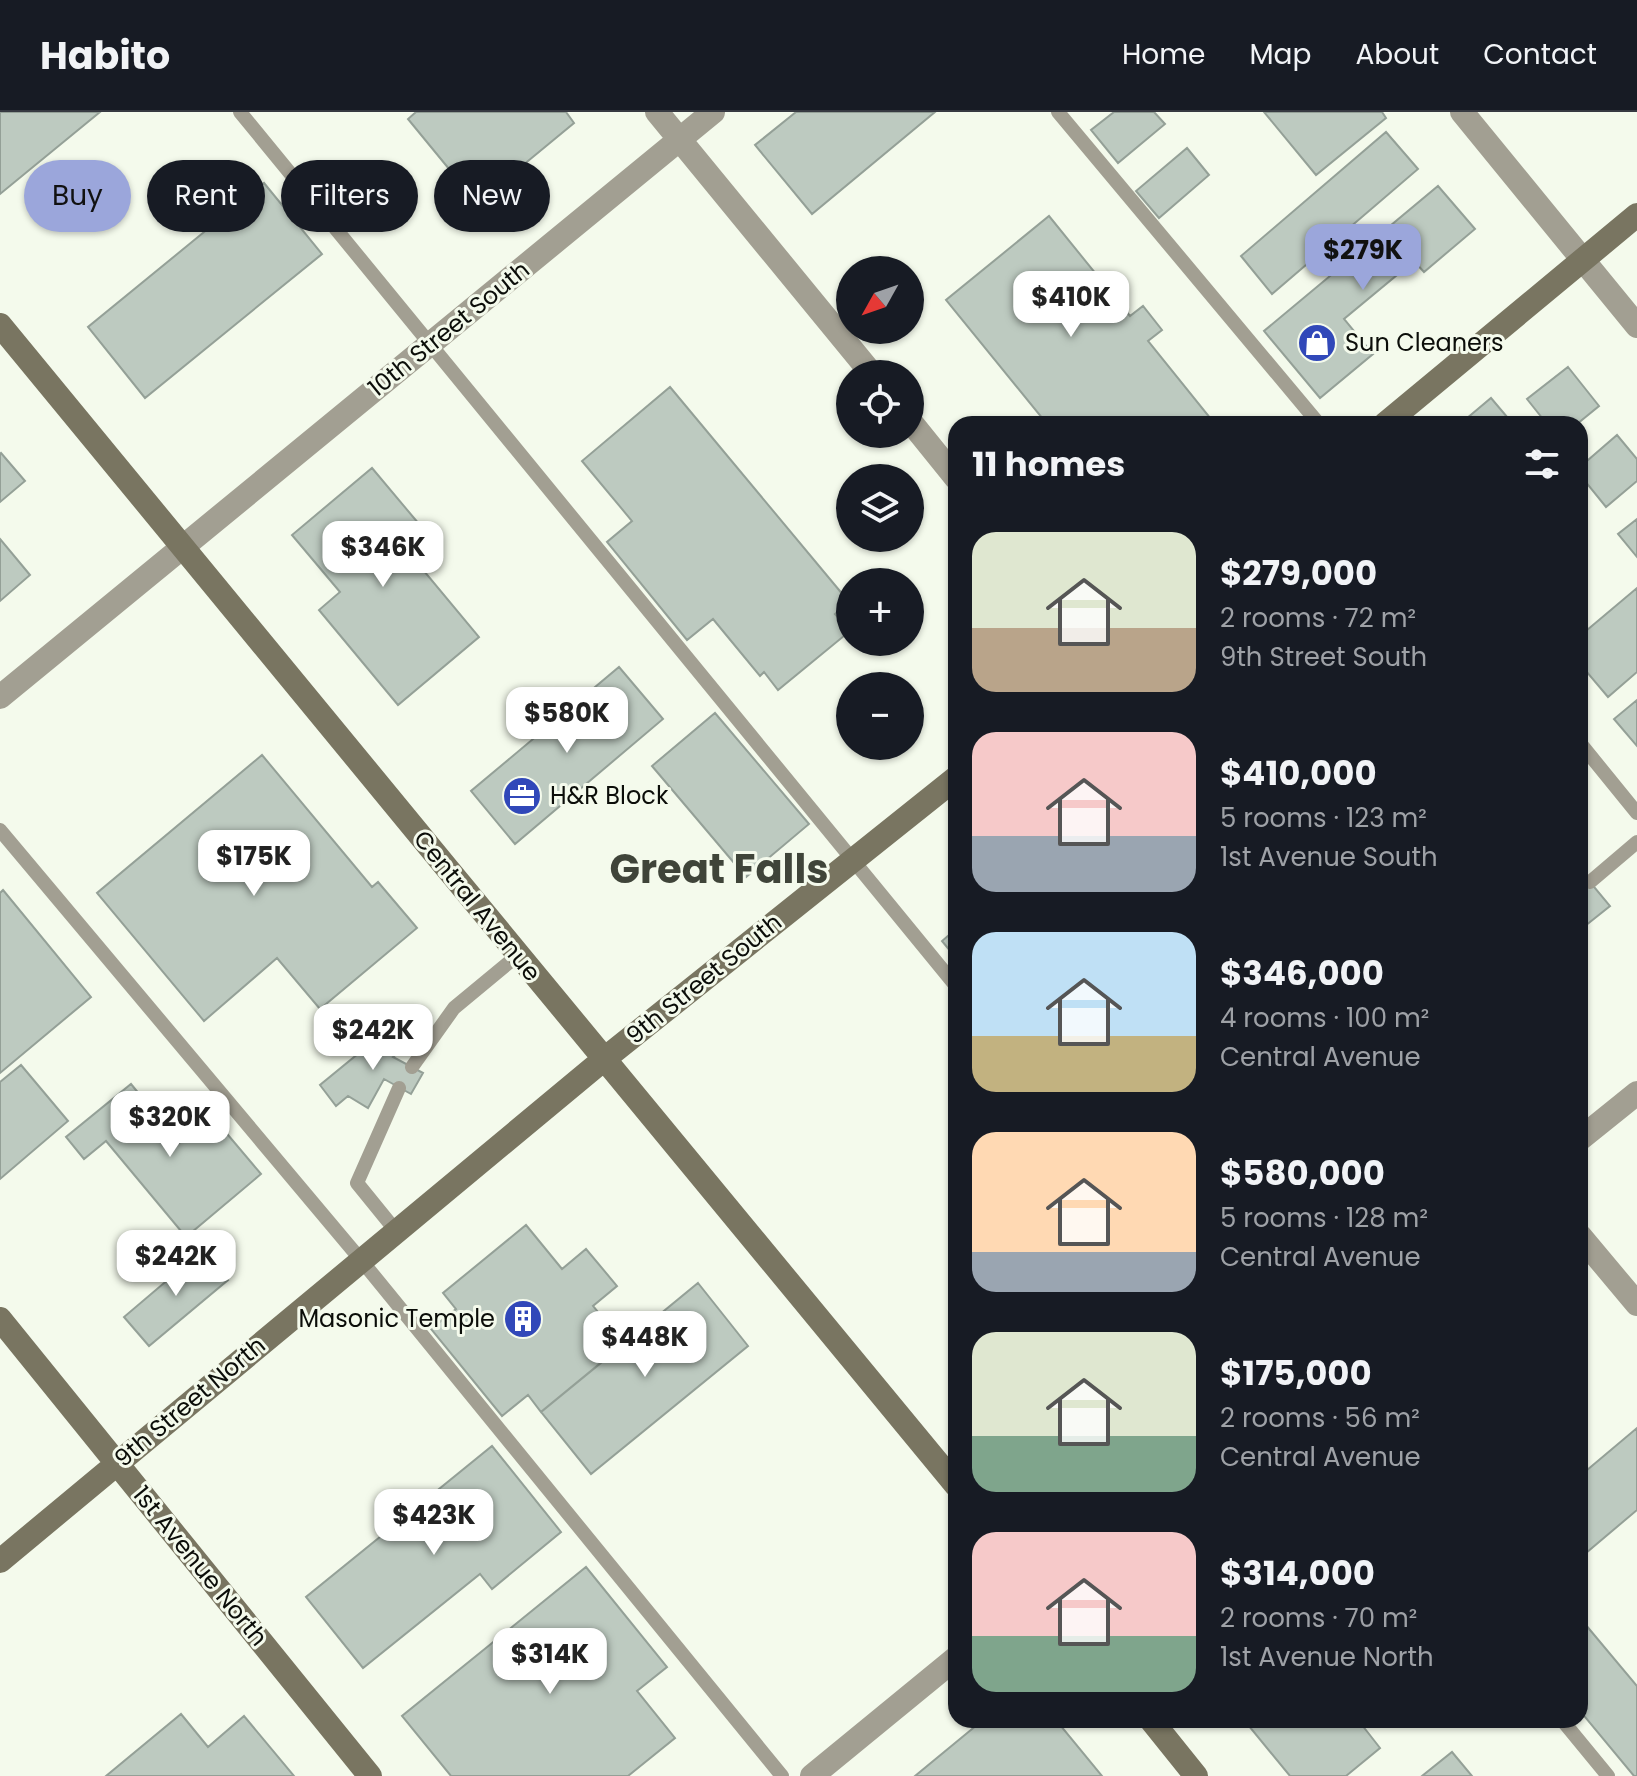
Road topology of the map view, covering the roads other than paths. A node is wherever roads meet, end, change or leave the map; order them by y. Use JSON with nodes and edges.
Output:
{"nodes":[{"id":1,"x":240,"y":112,"type":"edge"},
{"id":2,"x":657,"y":112,"type":"edge"},
{"id":3,"x":713,"y":112,"type":"edge"},
{"id":4,"x":1058,"y":112,"type":"edge"},
{"id":5,"x":1462,"y":112,"type":"edge"},
{"id":6,"x":680,"y":140,"type":"junction"},
{"id":7,"x":1637,"y":215,"type":"edge"},
{"id":8,"x":1582,"y":261,"type":"junction"},
{"id":9,"x":0,"y":325,"type":"edge"},
{"id":10,"x":1637,"y":326,"type":"edge"},
{"id":11,"x":430,"y":345,"type":"junction"},
{"id":12,"x":861,"y":360,"type":"edge"},
{"id":13,"x":1312,"y":416,"type":"edge"},
{"id":14,"x":1395,"y":416,"type":"edge"},
{"id":15,"x":924,"y":438,"type":"edge"},
{"id":16,"x":948,"y":468,"type":"edge"},
{"id":17,"x":185,"y":546,"type":"junction"},
{"id":18,"x":0,"y":697,"type":"edge"},
{"id":19,"x":1588,"y":753,"type":"edge"},
{"id":20,"x":948,"y":784,"type":"edge"},
{"id":21,"x":1637,"y":813,"type":"edge"},
{"id":22,"x":0,"y":830,"type":"edge"},
{"id":23,"x":1637,"y":842,"type":"edge"},
{"id":24,"x":852,"y":861,"type":"junction"},
{"id":25,"x":1590,"y":882,"type":"dead end"},
{"id":26,"x":518,"y":955,"type":"junction"},
{"id":27,"x":948,"y":976,"type":"edge"},
{"id":28,"x":603,"y":1060,"type":"junction"},
{"id":29,"x":412,"y":1067,"type":"dead end"},
{"id":30,"x":399,"y":1088,"type":"dead end"},
{"id":31,"x":1637,"y":1093,"type":"edge"},
{"id":32,"x":1588,"y":1133,"type":"edge"},
{"id":33,"x":396,"y":1231,"type":"junction"},
{"id":34,"x":1588,"y":1246,"type":"edge"},
{"id":35,"x":361,"y":1260,"type":"junction"},
{"id":36,"x":1637,"y":1304,"type":"edge"},
{"id":37,"x":0,"y":1319,"type":"edge"},
{"id":38,"x":117,"y":1463,"type":"junction"},
{"id":39,"x":948,"y":1475,"type":"edge"},
{"id":40,"x":0,"y":1561,"type":"edge"},
{"id":41,"x":948,"y":1665,"type":"edge"},
{"id":42,"x":1157,"y":1728,"type":"edge"},
{"id":43,"x":1569,"y":1728,"type":"edge"},
{"id":44,"x":370,"y":1776,"type":"edge"},
{"id":45,"x":782,"y":1776,"type":"edge"},
{"id":46,"x":812,"y":1776,"type":"edge"},
{"id":47,"x":1196,"y":1776,"type":"edge"},
{"id":48,"x":1608,"y":1776,"type":"edge"}],
"edges":[{"from":1,"to":11,"type":"lane"},
{"from":2,"to":6,"type":"street"},
{"from":3,"to":6,"type":"street","name":"10th Street South"},
{"from":4,"to":13,"type":"lane"},
{"from":5,"to":8,"type":"street"},
{"from":6,"to":11,"type":"street","name":"10th Street South"},
{"from":6,"to":12,"type":"street"},
{"from":7,"to":8,"type":"main road"},
{"from":8,"to":10,"type":"street"},
{"from":8,"to":14,"type":"main road"},
{"from":9,"to":17,"type":"main road","name":"Central Avenue"},
{"from":11,"to":17,"type":"street","name":"10th Street South"},
{"from":11,"to":24,"type":"lane"},
{"from":15,"to":16,"type":"street"},
{"from":17,"to":18,"type":"street","name":"10th Street South"},
{"from":17,"to":26,"type":"main road","name":"Central Avenue"},
{"from":19,"to":21,"type":"lane"},
{"from":20,"to":24,"type":"main road","name":"9th Street South"},
{"from":22,"to":35,"type":"lane"},
{"from":23,"to":25,"type":"lane"},
{"from":24,"to":27,"type":"lane"},
{"from":24,"to":28,"type":"main road","name":"9th Street South"},
{"from":26,"to":28,"type":"main road","name":"Central Avenue"},
{"from":26,"to":29,"type":"lane"},
{"from":28,"to":33,"type":"main road","name":"9th Street North"},
{"from":28,"to":39,"type":"main road","name":"Central Avenue"},
{"from":30,"to":33,"type":"lane"},
{"from":31,"to":32,"type":"street"},
{"from":33,"to":35,"type":"main road","name":"9th Street North"},
{"from":34,"to":36,"type":"street"},
{"from":35,"to":38,"type":"main road","name":"9th Street North"},
{"from":35,"to":45,"type":"lane"},
{"from":37,"to":38,"type":"main road","name":"1st Avenue North"},
{"from":38,"to":40,"type":"main road","name":"9th Street North"},
{"from":38,"to":44,"type":"main road","name":"1st Avenue North"},
{"from":41,"to":46,"type":"street"},
{"from":42,"to":47,"type":"main road"},
{"from":43,"to":48,"type":"lane"}]}
